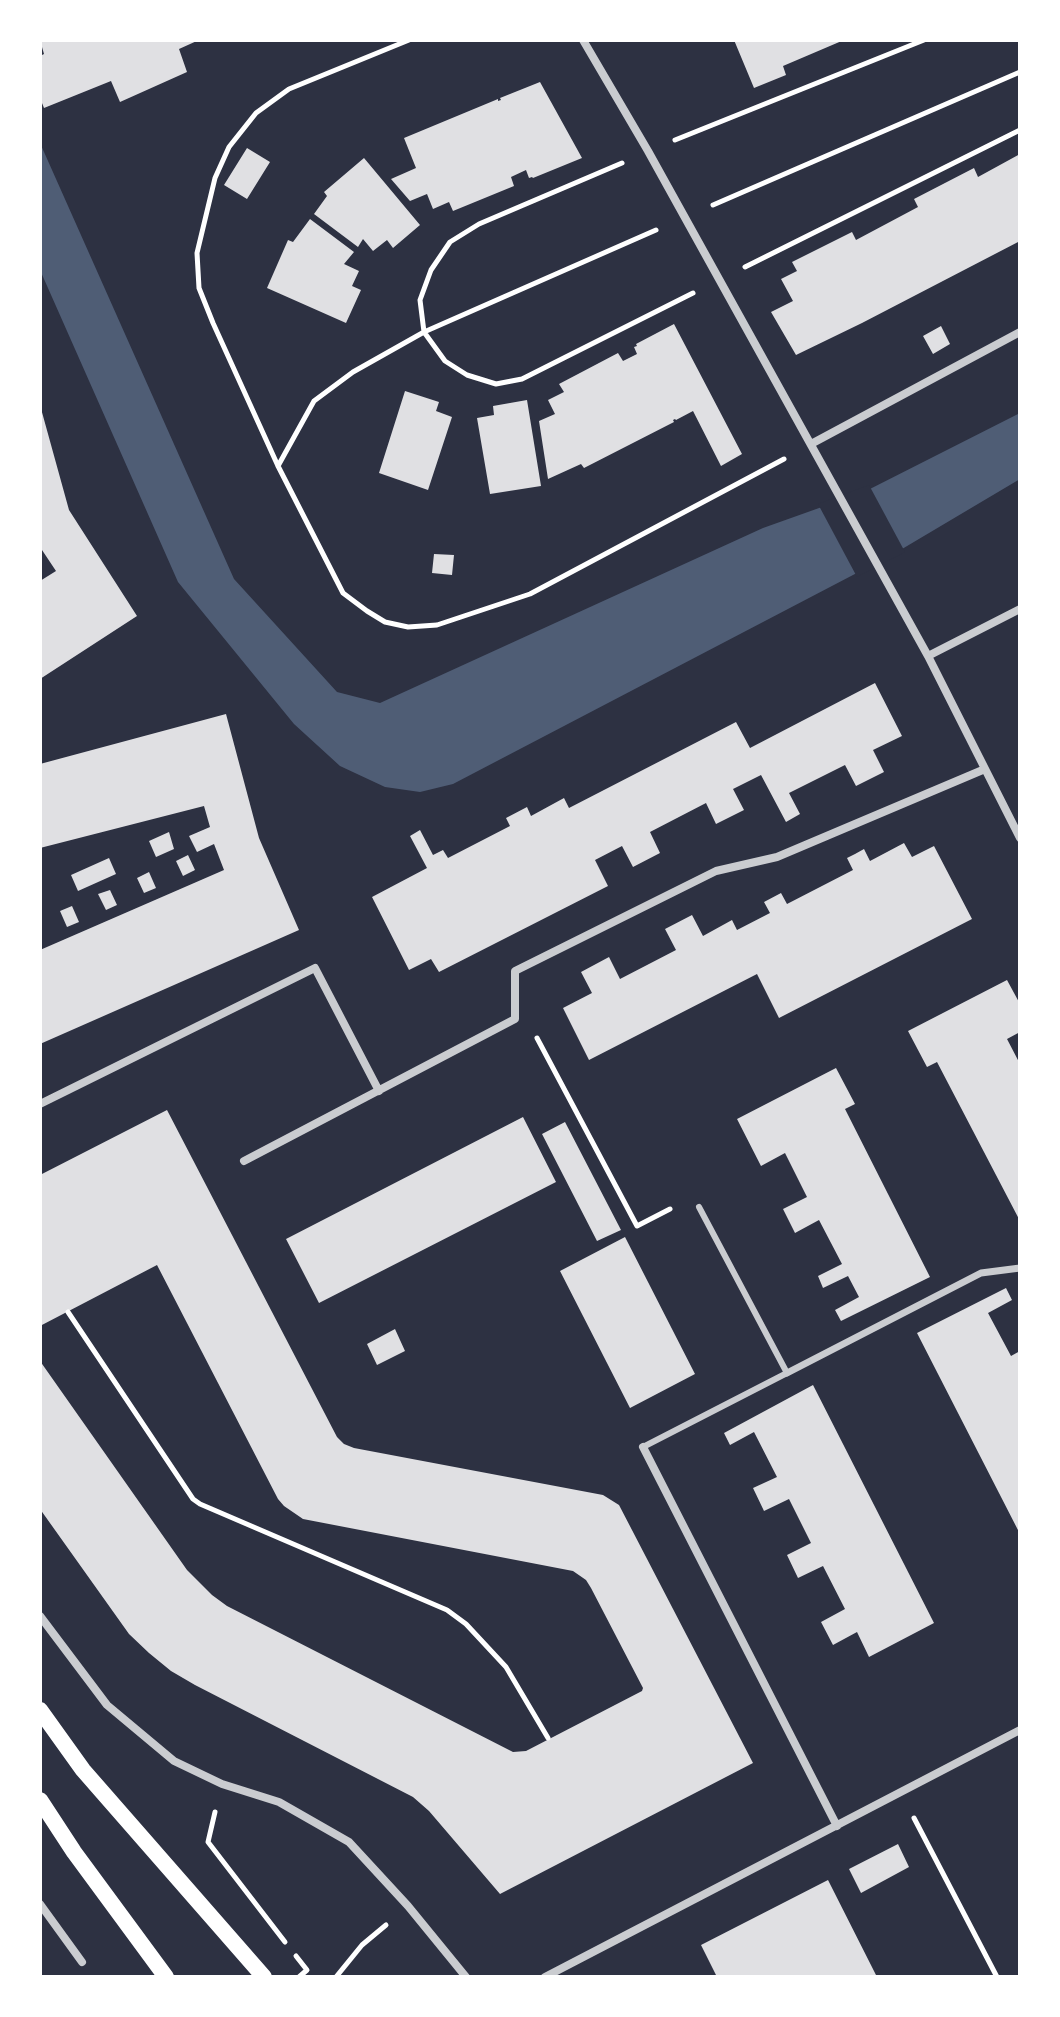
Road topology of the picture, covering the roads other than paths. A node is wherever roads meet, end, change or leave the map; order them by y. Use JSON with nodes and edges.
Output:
{"nodes":[{"id":1,"x":583,"y":40,"type":"edge"},
{"id":2,"x":1020,"y":332,"type":"edge"},
{"id":3,"x":811,"y":444,"type":"junction"},
{"id":4,"x":1020,"y":609,"type":"edge"},
{"id":5,"x":928,"y":656,"type":"junction"},
{"id":6,"x":985,"y":769,"type":"junction"},
{"id":7,"x":1020,"y":838,"type":"edge"},
{"id":8,"x":379,"y":1091,"type":"junction"},
{"id":9,"x":40,"y":1104,"type":"edge"},
{"id":10,"x":244,"y":1161,"type":"dead end"},
{"id":11,"x":699,"y":1207,"type":"road end"},
{"id":12,"x":1020,"y":1268,"type":"edge"},
{"id":13,"x":787,"y":1373,"type":"junction"},
{"id":14,"x":643,"y":1447,"type":"joint"},
{"id":15,"x":40,"y":1616,"type":"edge"},
{"id":16,"x":40,"y":1710,"type":"edge"},
{"id":17,"x":1020,"y":1730,"type":"edge"},
{"id":18,"x":40,"y":1800,"type":"edge"},
{"id":19,"x":837,"y":1826,"type":"junction"},
{"id":20,"x":40,"y":1904,"type":"edge"},
{"id":21,"x":82,"y":1962,"type":"dead end"},
{"id":22,"x":166,"y":1977,"type":"edge"},
{"id":23,"x":264,"y":1977,"type":"edge"},
{"id":24,"x":466,"y":1977,"type":"edge"},
{"id":25,"x":545,"y":1977,"type":"edge"}],
"edges":[{"from":1,"to":3,"type":"street"},
{"from":2,"to":3,"type":"street"},
{"from":3,"to":5,"type":"street"},
{"from":4,"to":5,"type":"street"},
{"from":5,"to":6,"type":"street"},
{"from":6,"to":7,"type":"street"},
{"from":6,"to":8,"type":"street"},
{"from":8,"to":9,"type":"street"},
{"from":8,"to":10,"type":"street"},
{"from":11,"to":13,"type":"lane"},
{"from":12,"to":13,"type":"street"},
{"from":13,"to":14,"type":"lane"},
{"from":14,"to":19,"type":"street"},
{"from":15,"to":24,"type":"street"},
{"from":16,"to":23,"type":"main road"},
{"from":17,"to":19,"type":"street"},
{"from":18,"to":22,"type":"main road"},
{"from":19,"to":25,"type":"street"},
{"from":20,"to":21,"type":"street"}]}
